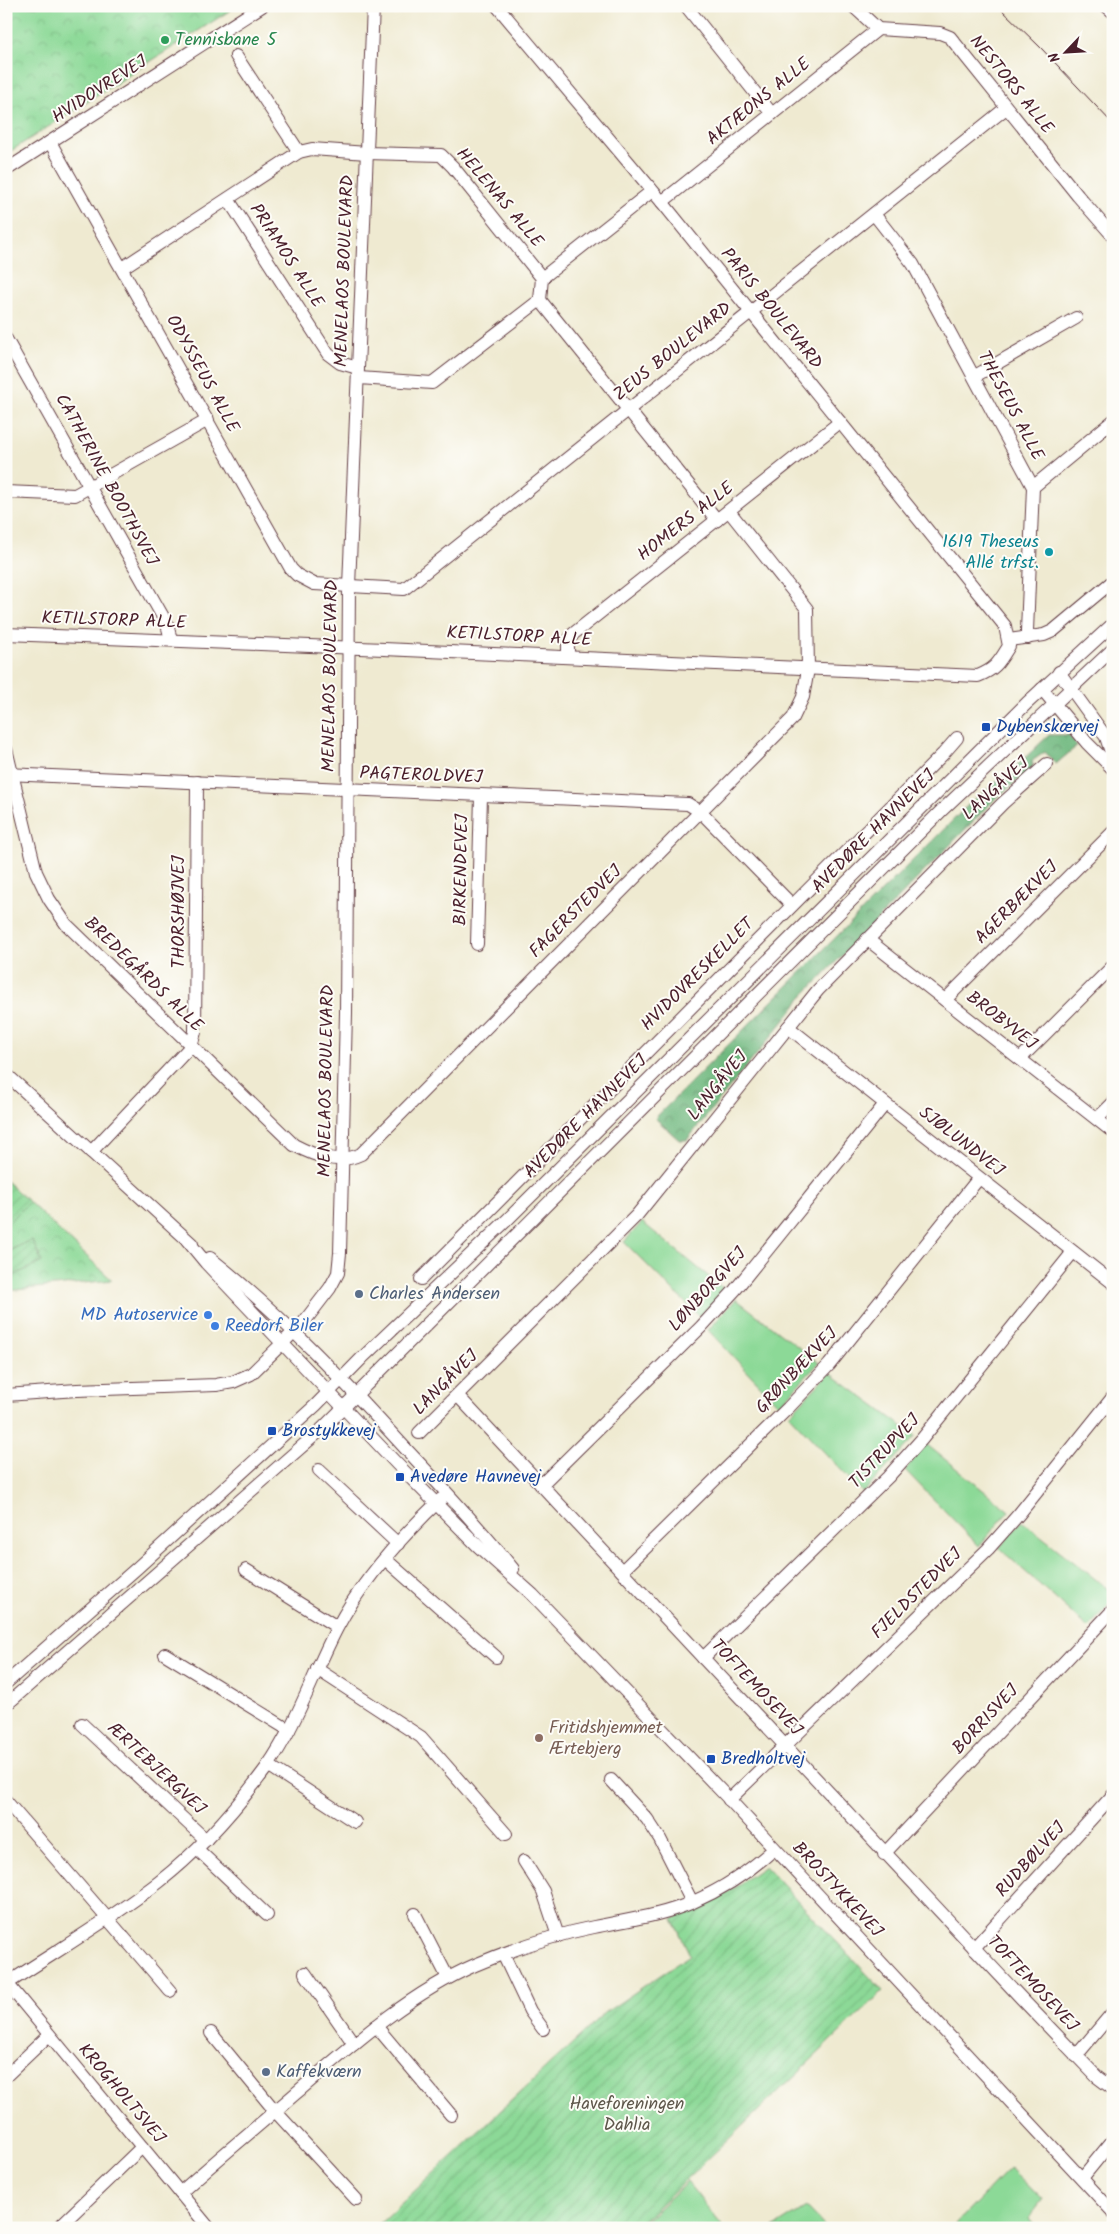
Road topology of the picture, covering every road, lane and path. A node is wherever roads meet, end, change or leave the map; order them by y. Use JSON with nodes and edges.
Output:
{"nodes":[{"id":1,"x":262,"y":6,"type":"edge"},
{"id":2,"x":373,"y":6,"type":"edge"},
{"id":3,"x":497,"y":6,"type":"edge"},
{"id":4,"x":686,"y":6,"type":"edge"},
{"id":5,"x":853,"y":6,"type":"edge"},
{"id":6,"x":1106,"y":6,"type":"edge"},
{"id":7,"x":1113,"y":12,"type":"edge"},
{"id":8,"x":878,"y":29,"type":"junction"},
{"id":9,"x":236,"y":56,"type":"dead end"},
{"id":10,"x":1006,"y":108,"type":"junction"},
{"id":11,"x":772,"y":114,"type":"junction"},
{"id":12,"x":50,"y":142,"type":"junction"},
{"id":13,"x":299,"y":152,"type":"junction"},
{"id":14,"x":367,"y":154,"type":"junction"},
{"id":15,"x":6,"y":170,"type":"edge"},
{"id":16,"x":652,"y":191,"type":"junction"},
{"id":17,"x":228,"y":199,"type":"junction"},
{"id":18,"x":662,"y":202,"type":"junction"},
{"id":19,"x":874,"y":214,"type":"junction"},
{"id":20,"x":1113,"y":236,"type":"edge"},
{"id":21,"x":122,"y":268,"type":"junction"},
{"id":22,"x":542,"y":278,"type":"junction"},
{"id":23,"x":540,"y":300,"type":"junction"},
{"id":24,"x":751,"y":312,"type":"junction"},
{"id":25,"x":1076,"y":318,"type":"dead end"},
{"id":26,"x":6,"y":339,"type":"edge"},
{"id":27,"x":358,"y":373,"type":"junction"},
{"id":28,"x":975,"y":376,"type":"junction"},
{"id":29,"x":628,"y":410,"type":"junction"},
{"id":30,"x":208,"y":420,"type":"junction"},
{"id":31,"x":1113,"y":421,"type":"edge"},
{"id":32,"x":840,"y":422,"type":"junction"},
{"id":33,"x":90,"y":486,"type":"junction"},
{"id":34,"x":1033,"y":487,"type":"junction"},
{"id":35,"x":6,"y":492,"type":"edge"},
{"id":36,"x":728,"y":511,"type":"junction"},
{"id":37,"x":717,"y":520,"type":"junction"},
{"id":38,"x":1113,"y":581,"type":"edge"},
{"id":39,"x":348,"y":586,"type":"junction"},
{"id":40,"x":1113,"y":624,"type":"edge"},
{"id":41,"x":6,"y":634,"type":"edge"},
{"id":42,"x":1028,"y":638,"type":"junction"},
{"id":43,"x":171,"y":640,"type":"junction"},
{"id":44,"x":1009,"y":640,"type":"junction"},
{"id":45,"x":347,"y":647,"type":"junction"},
{"id":46,"x":1113,"y":649,"type":"edge"},
{"id":47,"x":568,"y":657,"type":"junction"},
{"id":48,"x":808,"y":669,"type":"junction"},
{"id":49,"x":1059,"y":672,"type":"junction"},
{"id":50,"x":1071,"y":687,"type":"junction"},
{"id":51,"x":1042,"y":689,"type":"junction"},
{"id":52,"x":1054,"y":703,"type":"junction"},
{"id":53,"x":958,"y":738,"type":"dead end"},
{"id":54,"x":6,"y":749,"type":"edge"},
{"id":55,"x":1113,"y":758,"type":"edge"},
{"id":56,"x":1047,"y":764,"type":"dead end"},
{"id":57,"x":1113,"y":769,"type":"edge"},
{"id":58,"x":9,"y":775,"type":"edge"},
{"id":59,"x":197,"y":782,"type":"junction"},
{"id":60,"x":347,"y":790,"type":"junction"},
{"id":61,"x":481,"y":796,"type":"junction"},
{"id":62,"x":701,"y":812,"type":"junction"},
{"id":63,"x":1113,"y":832,"type":"edge"},
{"id":64,"x":792,"y":905,"type":"junction"},
{"id":65,"x":867,"y":939,"type":"junction"},
{"id":66,"x":478,"y":944,"type":"dead end"},
{"id":67,"x":1113,"y":966,"type":"edge"},
{"id":68,"x":945,"y":1000,"type":"junction"},
{"id":69,"x":788,"y":1027,"type":"junction"},
{"id":70,"x":191,"y":1046,"type":"junction"},
{"id":71,"x":1020,"y":1059,"type":"junction"},
{"id":72,"x":6,"y":1074,"type":"edge"},
{"id":73,"x":1113,"y":1103,"type":"edge"},
{"id":74,"x":885,"y":1104,"type":"junction"},
{"id":75,"x":1097,"y":1119,"type":"junction"},
{"id":76,"x":1113,"y":1132,"type":"edge"},
{"id":77,"x":91,"y":1152,"type":"junction"},
{"id":78,"x":342,"y":1160,"type":"junction"},
{"id":79,"x":979,"y":1178,"type":"junction"},
{"id":80,"x":187,"y":1240,"type":"junction"},
{"id":81,"x":1073,"y":1252,"type":"junction"},
{"id":82,"x":421,"y":1279,"type":"dead end"},
{"id":83,"x":1113,"y":1283,"type":"edge"},
{"id":84,"x":295,"y":1332,"type":"junction"},
{"id":85,"x":283,"y":1343,"type":"junction"},
{"id":86,"x":342,"y":1379,"type":"junction"},
{"id":87,"x":329,"y":1392,"type":"junction"},
{"id":88,"x":356,"y":1394,"type":"junction"},
{"id":89,"x":6,"y":1395,"type":"edge"},
{"id":90,"x":458,"y":1396,"type":"junction"},
{"id":91,"x":1113,"y":1396,"type":"edge"},
{"id":92,"x":343,"y":1407,"type":"junction"},
{"id":93,"x":419,"y":1433,"type":"dead end"},
{"id":94,"x":319,"y":1470,"type":"dead end"},
{"id":95,"x":541,"y":1485,"type":"junction"},
{"id":96,"x":447,"y":1492,"type":"junction"},
{"id":97,"x":436,"y":1503,"type":"junction"},
{"id":98,"x":398,"y":1544,"type":"junction"},
{"id":99,"x":385,"y":1559,"type":"junction"},
{"id":100,"x":246,"y":1570,"type":"dead end"},
{"id":101,"x":622,"y":1571,"type":"junction"},
{"id":102,"x":533,"y":1595,"type":"junction"},
{"id":103,"x":1113,"y":1610,"type":"edge"},
{"id":104,"x":337,"y":1627,"type":"junction"},
{"id":105,"x":165,"y":1654,"type":"dead end"},
{"id":106,"x":496,"y":1657,"type":"dead end"},
{"id":107,"x":703,"y":1658,"type":"junction"},
{"id":108,"x":318,"y":1669,"type":"junction"},
{"id":109,"x":6,"y":1683,"type":"edge"},
{"id":110,"x":6,"y":1705,"type":"edge"},
{"id":111,"x":82,"y":1724,"type":"dead end"},
{"id":112,"x":289,"y":1730,"type":"junction"},
{"id":113,"x":787,"y":1746,"type":"junction"},
{"id":114,"x":268,"y":1765,"type":"junction"},
{"id":115,"x":611,"y":1780,"type":"dead end"},
{"id":116,"x":1113,"y":1795,"type":"edge"},
{"id":117,"x":729,"y":1800,"type":"junction"},
{"id":118,"x":6,"y":1801,"type":"edge"},
{"id":119,"x":355,"y":1822,"type":"dead end"},
{"id":120,"x":506,"y":1834,"type":"dead end"},
{"id":121,"x":202,"y":1844,"type":"junction"},
{"id":122,"x":774,"y":1849,"type":"junction"},
{"id":123,"x":884,"y":1854,"type":"junction"},
{"id":124,"x":524,"y":1860,"type":"dead end"},
{"id":125,"x":692,"y":1902,"type":"junction"},
{"id":126,"x":415,"y":1914,"type":"dead end"},
{"id":127,"x":267,"y":1915,"type":"dead end"},
{"id":128,"x":107,"y":1918,"type":"junction"},
{"id":129,"x":558,"y":1936,"type":"junction"},
{"id":130,"x":974,"y":1948,"type":"junction"},
{"id":131,"x":503,"y":1954,"type":"junction"},
{"id":132,"x":305,"y":1973,"type":"dead end"},
{"id":133,"x":448,"y":1978,"type":"junction"},
{"id":134,"x":7,"y":1983,"type":"edge"},
{"id":135,"x":170,"y":1991,"type":"dead end"},
{"id":136,"x":1113,"y":2012,"type":"edge"},
{"id":137,"x":376,"y":2026,"type":"junction"},
{"id":138,"x":543,"y":2029,"type":"dead end"},
{"id":139,"x":210,"y":2033,"type":"dead end"},
{"id":140,"x":50,"y":2035,"type":"junction"},
{"id":141,"x":354,"y":2044,"type":"junction"},
{"id":142,"x":1076,"y":2056,"type":"junction"},
{"id":143,"x":6,"y":2076,"type":"edge"},
{"id":144,"x":1113,"y":2089,"type":"edge"},
{"id":145,"x":275,"y":2111,"type":"junction"},
{"id":146,"x":451,"y":2115,"type":"dead end"},
{"id":147,"x":1113,"y":2140,"type":"edge"},
{"id":148,"x":142,"y":2147,"type":"junction"},
{"id":149,"x":1082,"y":2178,"type":"junction"},
{"id":150,"x":180,"y":2193,"type":"junction"},
{"id":151,"x":356,"y":2199,"type":"dead end"},
{"id":152,"x":1113,"y":2212,"type":"edge"},
{"id":153,"x":58,"y":2228,"type":"edge"},
{"id":154,"x":209,"y":2228,"type":"edge"}],
"edges":[{"from":1,"to":12,"type":"street","name":"HVIDOVREVEJ"},
{"from":2,"to":14,"type":"street","name":"MENELAOS BOULEVARD"},
{"from":3,"to":16,"type":"street","name":"PARIS BOULEVARD"},
{"from":4,"to":11,"type":"street"},
{"from":5,"to":8,"type":"street"},
{"from":6,"to":7,"type":"street"},
{"from":8,"to":10,"type":"street","name":"NESTORS ALLE"},
{"from":8,"to":11,"type":"street","name":"AKTÆONS ALLE"},
{"from":9,"to":13,"type":"street"},
{"from":10,"to":19,"type":"street","name":"ZEUS BOULEVARD"},
{"from":10,"to":20,"type":"street","name":"NESTORS ALLE"},
{"from":11,"to":18,"type":"street","name":"AKTÆONS ALLE"},
{"from":12,"to":15,"type":"street","name":"HVIDOVREVEJ"},
{"from":12,"to":21,"type":"street","name":"ODYSSEUS ALLE"},
{"from":13,"to":14,"type":"street","name":"HELENAS ALLE"},
{"from":13,"to":17,"type":"street","name":"HELENAS ALLE"},
{"from":14,"to":22,"type":"street","name":"HELENAS ALLE"},
{"from":14,"to":27,"type":"street","name":"MENELAOS BOULEVARD"},
{"from":16,"to":18,"type":"street","name":"PARIS BOULEVARD"},
{"from":16,"to":22,"type":"street"},
{"from":17,"to":21,"type":"street","name":"HELENAS ALLE"},
{"from":17,"to":27,"type":"street","name":"PRIAMOS ALLE"},
{"from":18,"to":24,"type":"street","name":"PARIS BOULEVARD"},
{"from":19,"to":24,"type":"street","name":"ZEUS BOULEVARD"},
{"from":19,"to":28,"type":"street","name":"THESEUS ALLE"},
{"from":21,"to":30,"type":"street","name":"ODYSSEUS ALLE"},
{"from":22,"to":23,"type":"street"},
{"from":23,"to":27,"type":"street"},
{"from":23,"to":29,"type":"street"},
{"from":24,"to":29,"type":"street","name":"ZEUS BOULEVARD"},
{"from":24,"to":32,"type":"street","name":"PARIS BOULEVARD"},
{"from":25,"to":28,"type":"street"},
{"from":26,"to":33,"type":"street","name":"CATHERINE BOOTHSVEJ"},
{"from":27,"to":39,"type":"street","name":"MENELAOS BOULEVARD"},
{"from":28,"to":34,"type":"street","name":"THESEUS ALLE"},
{"from":29,"to":37,"type":"street"},
{"from":29,"to":39,"type":"street","name":"ZEUS BOULEVARD"},
{"from":30,"to":33,"type":"street"},
{"from":30,"to":39,"type":"street","name":"ODYSSEUS ALLE"},
{"from":31,"to":34,"type":"street"},
{"from":32,"to":36,"type":"street","name":"HOMERS ALLE"},
{"from":32,"to":44,"type":"street","name":"PARIS BOULEVARD"},
{"from":33,"to":35,"type":"street"},
{"from":33,"to":43,"type":"street","name":"CATHERINE BOOTHSVEJ"},
{"from":34,"to":42,"type":"street","name":"THESEUS ALLE"},
{"from":36,"to":37,"type":"street","name":"HOMERS ALLE"},
{"from":36,"to":48,"type":"street"},
{"from":37,"to":47,"type":"street","name":"HOMERS ALLE"},
{"from":38,"to":42,"type":"street"},
{"from":39,"to":45,"type":"street","name":"MENELAOS BOULEVARD"},
{"from":40,"to":49,"type":"street","name":"AVEDØRE HAVNEVEJ"},
{"from":41,"to":43,"type":"street","name":"KETILSTORP ALLE"},
{"from":42,"to":44,"type":"street"},
{"from":43,"to":45,"type":"street","name":"KETILSTORP ALLE"},
{"from":44,"to":48,"type":"street","name":"KETILSTORP ALLE"},
{"from":45,"to":47,"type":"street","name":"KETILSTORP ALLE"},
{"from":45,"to":60,"type":"street","name":"MENELAOS BOULEVARD"},
{"from":46,"to":50,"type":"street","name":"AVEDØRE HAVNEVEJ"},
{"from":47,"to":48,"type":"street","name":"KETILSTORP ALLE"},
{"from":48,"to":62,"type":"street","name":"FAGERSTEDVEJ"},
{"from":49,"to":50,"type":"street"},
{"from":49,"to":51,"type":"street","name":"AVEDØRE HAVNEVEJ"},
{"from":50,"to":52,"type":"street","name":"AVEDØRE HAVNEVEJ"},
{"from":50,"to":55,"type":"street"},
{"from":51,"to":52,"type":"street"},
{"from":51,"to":86,"type":"street","name":"AVEDØRE HAVNEVEJ"},
{"from":52,"to":57,"type":"street"},
{"from":52,"to":88,"type":"street","name":"AVEDØRE HAVNEVEJ"},
{"from":53,"to":64,"type":"street","name":"HVIDOVRESKELLET"},
{"from":54,"to":58,"type":"street","name":"BREDEGÅRDS ALLE"},
{"from":56,"to":65,"type":"street","name":"LANGÅVEJ"},
{"from":58,"to":59,"type":"street","name":"PAGTEROLDVEJ"},
{"from":58,"to":70,"type":"street","name":"BREDEGÅRDS ALLE"},
{"from":59,"to":60,"type":"street","name":"PAGTEROLDVEJ"},
{"from":59,"to":70,"type":"street","name":"THORSHØJVEJ"},
{"from":60,"to":61,"type":"street","name":"PAGTEROLDVEJ"},
{"from":60,"to":78,"type":"street","name":"MENELAOS BOULEVARD"},
{"from":61,"to":62,"type":"street","name":"PAGTEROLDVEJ"},
{"from":61,"to":66,"type":"street","name":"BIRKENDEVEJ"},
{"from":62,"to":64,"type":"street","name":"PAGTEROLDVEJ"},
{"from":62,"to":78,"type":"street","name":"FAGERSTEDVEJ"},
{"from":63,"to":68,"type":"street","name":"AGERBÆKVEJ"},
{"from":64,"to":82,"type":"street","name":"HVIDOVRESKELLET"},
{"from":65,"to":68,"type":"street","name":"BROBYVEJ"},
{"from":65,"to":69,"type":"street","name":"LANGÅVEJ"},
{"from":67,"to":71,"type":"street"},
{"from":68,"to":71,"type":"street","name":"BROBYVEJ"},
{"from":69,"to":74,"type":"street","name":"SJØLUNDVEJ"},
{"from":69,"to":90,"type":"street","name":"LANGÅVEJ"},
{"from":70,"to":77,"type":"street"},
{"from":70,"to":78,"type":"street","name":"BREDEGÅRDS ALLE"},
{"from":71,"to":75,"type":"street","name":"BROBYVEJ"},
{"from":72,"to":77,"type":"street","name":"BROSTYKKEVEJ"},
{"from":73,"to":75,"type":"street"},
{"from":74,"to":79,"type":"street","name":"SJØLUNDVEJ"},
{"from":74,"to":95,"type":"street","name":"LØNBORGVEJ"},
{"from":75,"to":76,"type":"street","name":"BROBYVEJ"},
{"from":77,"to":80,"type":"street","name":"BROSTYKKEVEJ"},
{"from":78,"to":84,"type":"street","name":"MENELAOS BOULEVARD"},
{"from":79,"to":81,"type":"street","name":"SJØLUNDVEJ"},
{"from":79,"to":101,"type":"street","name":"GRØNBÆKVEJ"},
{"from":80,"to":84,"type":"street","name":"BROSTYKKEVEJ"},
{"from":80,"to":85,"type":"street","name":"BROSTYKKEVEJ"},
{"from":81,"to":83,"type":"street","name":"SJØLUNDVEJ"},
{"from":81,"to":107,"type":"street","name":"TISTRUPVEJ"},
{"from":84,"to":85,"type":"street","name":"MENELAOS BOULEVARD"},
{"from":84,"to":86,"type":"street","name":"BROSTYKKEVEJ"},
{"from":85,"to":87,"type":"street","name":"BROSTYKKEVEJ"},
{"from":85,"to":89,"type":"street","name":"MENELAOS BOULEVARD"},
{"from":86,"to":87,"type":"street","name":"AVEDØRE HAVNEVEJ"},
{"from":86,"to":88,"type":"street","name":"BROSTYKKEVEJ"},
{"from":87,"to":92,"type":"street","name":"BROSTYKKEVEJ"},
{"from":87,"to":109,"type":"street","name":"AVEDØRE HAVNEVEJ"},
{"from":88,"to":92,"type":"street","name":"AVEDØRE HAVNEVEJ"},
{"from":88,"to":96,"type":"street","name":"BROSTYKKEVEJ"},
{"from":90,"to":93,"type":"street","name":"LANGÅVEJ"},
{"from":90,"to":95,"type":"street","name":"TOFTEMOSEVEJ"},
{"from":91,"to":113,"type":"street","name":"FJELDSTEDVEJ"},
{"from":92,"to":97,"type":"street","name":"BROSTYKKEVEJ"},
{"from":92,"to":110,"type":"street","name":"AVEDØRE HAVNEVEJ"},
{"from":94,"to":98,"type":"street"},
{"from":95,"to":101,"type":"street","name":"TOFTEMOSEVEJ"},
{"from":96,"to":97,"type":"street","name":"ÆRTEBJERGVEJ"},
{"from":96,"to":102,"type":"street","name":"BROSTYKKEVEJ"},
{"from":97,"to":98,"type":"street","name":"ÆRTEBJERGVEJ"},
{"from":97,"to":102,"type":"street","name":"BROSTYKKEVEJ"},
{"from":98,"to":99,"type":"street","name":"ÆRTEBJERGVEJ"},
{"from":99,"to":104,"type":"street","name":"ÆRTEBJERGVEJ"},
{"from":99,"to":106,"type":"street"},
{"from":100,"to":104,"type":"street"},
{"from":101,"to":107,"type":"street","name":"TOFTEMOSEVEJ"},
{"from":102,"to":117,"type":"street","name":"BROSTYKKEVEJ"},
{"from":103,"to":123,"type":"street","name":"BORRISVEJ"},
{"from":104,"to":108,"type":"street","name":"ÆRTEBJERGVEJ"},
{"from":105,"to":112,"type":"street"},
{"from":107,"to":113,"type":"street","name":"TOFTEMOSEVEJ"},
{"from":108,"to":112,"type":"street","name":"ÆRTEBJERGVEJ"},
{"from":108,"to":120,"type":"street"},
{"from":111,"to":121,"type":"street","name":"ÆRTEBJERGVEJ"},
{"from":112,"to":114,"type":"street","name":"ÆRTEBJERGVEJ"},
{"from":113,"to":117,"type":"street","name":"FJELDSTEDVEJ"},
{"from":113,"to":123,"type":"street","name":"TOFTEMOSEVEJ"},
{"from":114,"to":119,"type":"street"},
{"from":114,"to":121,"type":"street","name":"ÆRTEBJERGVEJ"},
{"from":115,"to":125,"type":"street"},
{"from":116,"to":130,"type":"street","name":"RUDBØLVEJ"},
{"from":117,"to":122,"type":"street","name":"BROSTYKKEVEJ"},
{"from":118,"to":128,"type":"street"},
{"from":121,"to":127,"type":"street","name":"ÆRTEBJERGVEJ"},
{"from":121,"to":128,"type":"street","name":"ÆRTEBJERGVEJ"},
{"from":122,"to":125,"type":"street"},
{"from":122,"to":149,"type":"street","name":"BROSTYKKEVEJ"},
{"from":123,"to":130,"type":"street","name":"TOFTEMOSEVEJ"},
{"from":124,"to":129,"type":"street"},
{"from":125,"to":129,"type":"street"},
{"from":126,"to":133,"type":"street"},
{"from":128,"to":134,"type":"street","name":"ÆRTEBJERGVEJ"},
{"from":128,"to":135,"type":"street"},
{"from":129,"to":131,"type":"street"},
{"from":130,"to":142,"type":"street","name":"TOFTEMOSEVEJ"},
{"from":131,"to":133,"type":"street"},
{"from":131,"to":138,"type":"street"},
{"from":132,"to":141,"type":"street"},
{"from":133,"to":137,"type":"street"},
{"from":134,"to":140,"type":"street","name":"KROGHOLTSVEJ"},
{"from":136,"to":142,"type":"street"},
{"from":137,"to":141,"type":"street"},
{"from":137,"to":146,"type":"street"},
{"from":139,"to":145,"type":"street"},
{"from":140,"to":143,"type":"street"},
{"from":140,"to":148,"type":"street","name":"KROGHOLTSVEJ"},
{"from":141,"to":145,"type":"street"},
{"from":142,"to":144,"type":"street","name":"TOFTEMOSEVEJ"},
{"from":145,"to":150,"type":"street"},
{"from":145,"to":151,"type":"street"},
{"from":147,"to":149,"type":"street"},
{"from":148,"to":150,"type":"street","name":"KROGHOLTSVEJ"},
{"from":148,"to":153,"type":"street"},
{"from":149,"to":152,"type":"street","name":"BROSTYKKEVEJ"},
{"from":150,"to":154,"type":"street","name":"KROGHOLTSVEJ"}]}
